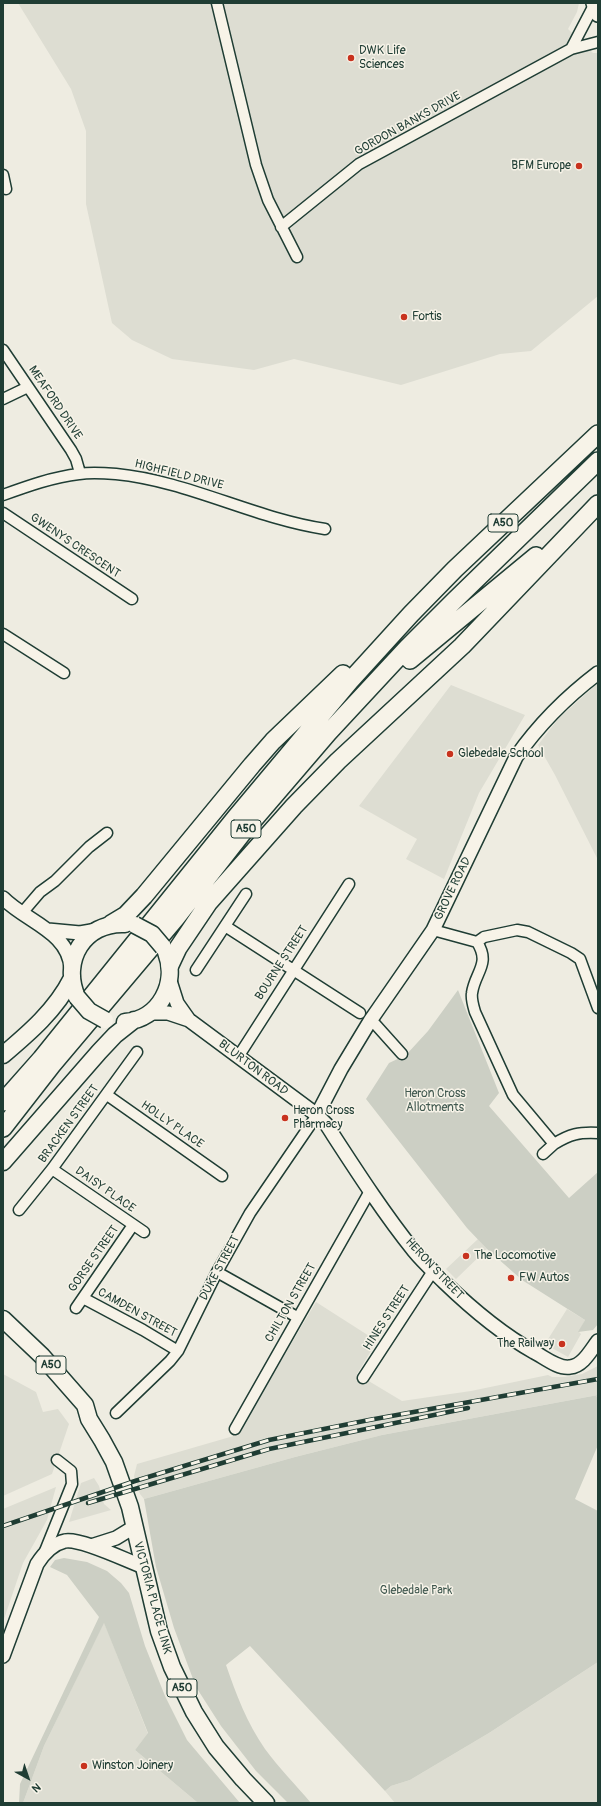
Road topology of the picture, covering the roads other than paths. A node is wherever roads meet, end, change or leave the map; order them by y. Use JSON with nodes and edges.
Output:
{"nodes":[{"id":1,"x":217,"y":3,"type":"edge"},
{"id":2,"x":596,"y":7,"type":"edge"},
{"id":3,"x":598,"y":42,"type":"edge"},
{"id":4,"x":571,"y":49,"type":"junction"},
{"id":5,"x":3,"y":175,"type":"edge"},
{"id":6,"x":6,"y":189,"type":"dead end"},
{"id":7,"x":281,"y":227,"type":"junction"},
{"id":8,"x":298,"y":257,"type":"dead end"},
{"id":9,"x":3,"y":350,"type":"edge"},
{"id":10,"x":28,"y":387,"type":"junction"},
{"id":11,"x":3,"y":398,"type":"edge"},
{"id":12,"x":598,"y":434,"type":"edge"},
{"id":13,"x":598,"y":461,"type":"edge"},
{"id":14,"x":80,"y":474,"type":"junction"},
{"id":15,"x":3,"y":496,"type":"edge"},
{"id":16,"x":598,"y":503,"type":"edge"},
{"id":17,"x":3,"y":514,"type":"edge"},
{"id":18,"x":325,"y":529,"type":"dead end"},
{"id":19,"x":132,"y":599,"type":"dead end"},
{"id":20,"x":411,"y":614,"type":"junction"},
{"id":21,"x":3,"y":634,"type":"edge"},
{"id":22,"x":64,"y":673,"type":"dead end"},
{"id":23,"x":598,"y":673,"type":"edge"},
{"id":24,"x":280,"y":788,"type":"junction"},
{"id":25,"x":107,"y":833,"type":"dead end"},
{"id":26,"x":349,"y":884,"type":"dead end"},
{"id":27,"x":246,"y":894,"type":"dead end"},
{"id":28,"x":3,"y":898,"type":"edge"},
{"id":29,"x":22,"y":913,"type":"junction"},
{"id":30,"x":225,"y":926,"type":"junction"},
{"id":31,"x":104,"y":927,"type":"junction"},
{"id":32,"x":48,"y":930,"type":"junction"},
{"id":33,"x":433,"y":930,"type":"junction"},
{"id":34,"x":477,"y":942,"type":"junction"},
{"id":35,"x":196,"y":970,"type":"dead end"},
{"id":36,"x":293,"y":970,"type":"junction"},
{"id":37,"x":170,"y":973,"type":"junction"},
{"id":38,"x":72,"y":974,"type":"junction"},
{"id":39,"x":598,"y":1008,"type":"edge"},
{"id":40,"x":149,"y":1013,"type":"junction"},
{"id":41,"x":365,"y":1017,"type":"junction"},
{"id":42,"x":134,"y":1020,"type":"junction"},
{"id":43,"x":189,"y":1020,"type":"junction"},
{"id":44,"x":138,"y":1052,"type":"dead end"},
{"id":45,"x":402,"y":1054,"type":"dead end"},
{"id":46,"x":3,"y":1056,"type":"edge"},
{"id":47,"x":238,"y":1057,"type":"junction"},
{"id":48,"x":107,"y":1095,"type":"junction"},
{"id":49,"x":3,"y":1102,"type":"edge"},
{"id":50,"x":317,"y":1115,"type":"junction"},
{"id":51,"x":3,"y":1128,"type":"edge"},
{"id":52,"x":598,"y":1133,"type":"edge"},
{"id":53,"x":554,"y":1144,"type":"junction"},
{"id":54,"x":543,"y":1154,"type":"dead end"},
{"id":55,"x":3,"y":1162,"type":"edge"},
{"id":56,"x":52,"y":1169,"type":"junction"},
{"id":57,"x":222,"y":1176,"type":"dead end"},
{"id":58,"x":370,"y":1191,"type":"junction"},
{"id":59,"x":19,"y":1210,"type":"dead end"},
{"id":60,"x":133,"y":1225,"type":"junction"},
{"id":61,"x":144,"y":1232,"type":"dead end"},
{"id":62,"x":433,"y":1271,"type":"junction"},
{"id":63,"x":217,"y":1272,"type":"junction"},
{"id":64,"x":83,"y":1298,"type":"junction"},
{"id":65,"x":76,"y":1308,"type":"dead end"},
{"id":66,"x":297,"y":1317,"type":"junction"},
{"id":67,"x":3,"y":1319,"type":"edge"},
{"id":68,"x":3,"y":1334,"type":"edge"},
{"id":69,"x":598,"y":1341,"type":"edge"},
{"id":70,"x":178,"y":1351,"type":"junction"},
{"id":71,"x":363,"y":1378,"type":"dead end"},
{"id":72,"x":116,"y":1413,"type":"dead end"},
{"id":73,"x":89,"y":1419,"type":"junction"},
{"id":74,"x":236,"y":1429,"type":"dead end"},
{"id":75,"x":57,"y":1460,"type":"dead end"},
{"id":76,"x":134,"y":1527,"type":"junction"},
{"id":77,"x":91,"y":1546,"type":"junction"},
{"id":78,"x":45,"y":1551,"type":"junction"},
{"id":79,"x":144,"y":1567,"type":"junction"},
{"id":80,"x":3,"y":1656,"type":"edge"},
{"id":81,"x":266,"y":1803,"type":"edge"}],
"edges":[{"from":1,"to":7,"type":"street"},
{"from":2,"to":4,"type":"street"},
{"from":3,"to":4,"type":"street","name":"GORDON BANKS DRIVE"},
{"from":4,"to":7,"type":"street","name":"GORDON BANKS DRIVE"},
{"from":5,"to":6,"type":"street"},
{"from":7,"to":8,"type":"street"},
{"from":9,"to":10,"type":"street","name":"MEAFORD DRIVE"},
{"from":10,"to":11,"type":"street"},
{"from":10,"to":14,"type":"street","name":"MEAFORD DRIVE"},
{"from":12,"to":20,"type":"highway","number":"A50"},
{"from":13,"to":24,"type":"highway","number":"A50"},
{"from":14,"to":15,"type":"street","name":"HIGHFIELD DRIVE"},
{"from":14,"to":18,"type":"street","name":"HIGHFIELD DRIVE"},
{"from":16,"to":24,"type":"highway","number":"A50"},
{"from":16,"to":37,"type":"highway","number":"A50"},
{"from":17,"to":19,"type":"street","name":"GWENYS CRESCENT"},
{"from":20,"to":31,"type":"highway","number":"A50"},
{"from":20,"to":49,"type":"highway","number":"A50"},
{"from":21,"to":22,"type":"street"},
{"from":23,"to":33,"type":"street","name":"GROVE ROAD"},
{"from":24,"to":51,"type":"highway","number":"A50"},
{"from":25,"to":29,"type":"street"},
{"from":26,"to":36,"type":"street","name":"BOURNE STREET"},
{"from":27,"to":30,"type":"street"},
{"from":28,"to":29,"type":"street"},
{"from":29,"to":32,"type":"street"},
{"from":30,"to":35,"type":"street"},
{"from":30,"to":36,"type":"street"},
{"from":31,"to":32,"type":"street"},
{"from":31,"to":37,"type":"main road","bridge":true},
{"from":31,"to":38,"type":"main road","number":"A50"},
{"from":32,"to":38,"type":"street"},
{"from":33,"to":34,"type":"street"},
{"from":33,"to":41,"type":"street","name":"GROVE ROAD"},
{"from":34,"to":39,"type":"street"},
{"from":34,"to":53,"type":"street"},
{"from":36,"to":41,"type":"street"},
{"from":36,"to":47,"type":"street","name":"BOURNE STREET"},
{"from":37,"to":40,"type":"main road","number":"A50"},
{"from":37,"to":43,"type":"street","name":"BLURTON ROAD"},
{"from":38,"to":42,"type":"main road","number":"A50","bridge":true},
{"from":38,"to":46,"type":"main road","number":"A50"},
{"from":40,"to":42,"type":"main road","number":"A50"},
{"from":40,"to":43,"type":"street","name":"BLURTON ROAD"},
{"from":41,"to":45,"type":"street"},
{"from":41,"to":50,"type":"street","name":"GROVE ROAD"},
{"from":42,"to":55,"type":"main road","number":"A50"},
{"from":43,"to":47,"type":"street","name":"BLURTON ROAD"},
{"from":44,"to":48,"type":"street","name":"BRACKEN STREET"},
{"from":47,"to":50,"type":"street","name":"BLURTON ROAD"},
{"from":48,"to":56,"type":"street","name":"BRACKEN STREET"},
{"from":48,"to":57,"type":"street","name":"HOLLY PLACE"},
{"from":50,"to":58,"type":"street","name":"HERON STREET"},
{"from":50,"to":63,"type":"street","name":"DUKE STREET"},
{"from":52,"to":53,"type":"street"},
{"from":53,"to":54,"type":"street"},
{"from":56,"to":59,"type":"street","name":"BRACKEN STREET"},
{"from":56,"to":60,"type":"street","name":"DAISY PLACE"},
{"from":58,"to":62,"type":"street","name":"HERON STREET"},
{"from":58,"to":66,"type":"street","name":"CHILTON STREET"},
{"from":60,"to":61,"type":"street","name":"DAISY PLACE"},
{"from":60,"to":64,"type":"street","name":"GORSE STREET"},
{"from":62,"to":69,"type":"street","name":"HERON STREET"},
{"from":62,"to":71,"type":"street","name":"HINES STREET"},
{"from":63,"to":66,"type":"street"},
{"from":63,"to":70,"type":"street","name":"DUKE STREET"},
{"from":64,"to":65,"type":"street","name":"GORSE STREET"},
{"from":64,"to":70,"type":"street","name":"CAMDEN STREET"},
{"from":66,"to":74,"type":"street","name":"CHILTON STREET"},
{"from":67,"to":73,"type":"main road","name":"VICTORIA PLACE LINK","number":"A50"},
{"from":68,"to":73,"type":"main road","name":"VICTORIA PLACE LINK","number":"A50"},
{"from":70,"to":72,"type":"street","name":"DUKE STREET"},
{"from":73,"to":76,"type":"main road","name":"VICTORIA PLACE LINK","number":"A50"},
{"from":75,"to":78,"type":"street"},
{"from":76,"to":77,"type":"street"},
{"from":76,"to":79,"type":"main road","name":"VICTORIA PLACE LINK","number":"A50"},
{"from":77,"to":78,"type":"street"},
{"from":77,"to":79,"type":"street"},
{"from":78,"to":80,"type":"street"},
{"from":79,"to":81,"type":"main road","name":"VICTORIA PLACE LINK","number":"A50"}]}
